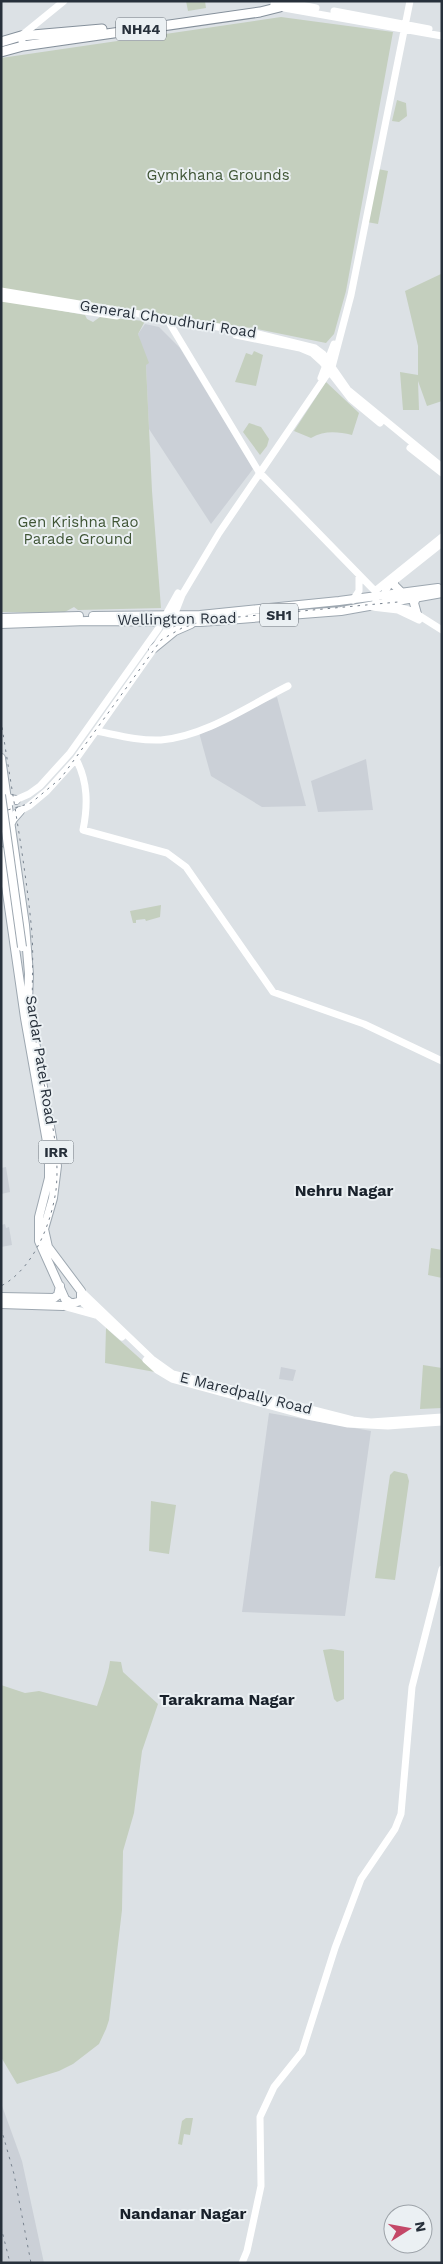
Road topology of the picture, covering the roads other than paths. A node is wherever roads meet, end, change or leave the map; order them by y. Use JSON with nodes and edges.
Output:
{"nodes":[{"id":1,"x":64,"y":1,"type":"edge"},
{"id":2,"x":408,"y":1,"type":"edge"},
{"id":3,"x":278,"y":3,"type":"edge"},
{"id":4,"x":403,"y":26,"type":"junction"},
{"id":5,"x":442,"y":31,"type":"edge"},
{"id":6,"x":22,"y":36,"type":"junction"},
{"id":7,"x":442,"y":36,"type":"edge"},
{"id":8,"x":1,"y":42,"type":"edge"},
{"id":9,"x":23,"y":46,"type":"junction"},
{"id":10,"x":1,"y":52,"type":"edge"},
{"id":11,"x":1,"y":291,"type":"edge"},
{"id":12,"x":1,"y":298,"type":"edge"},
{"id":13,"x":23,"y":298,"type":"junction"},
{"id":14,"x":170,"y":324,"type":"junction"},
{"id":15,"x":335,"y":339,"type":"junction"},
{"id":16,"x":315,"y":348,"type":"junction"},
{"id":17,"x":334,"y":351,"type":"junction"},
{"id":18,"x":330,"y":369,"type":"junction"},
{"id":19,"x":442,"y":467,"type":"edge"},
{"id":20,"x":258,"y":470,"type":"junction"},
{"id":21,"x":442,"y":473,"type":"edge"},
{"id":22,"x":442,"y":537,"type":"edge"},
{"id":23,"x":442,"y":543,"type":"edge"},
{"id":24,"x":358,"y":576,"type":"junction"},
{"id":25,"x":394,"y":580,"type":"junction"},
{"id":26,"x":442,"y":588,"type":"edge"},
{"id":27,"x":401,"y":592,"type":"junction"},
{"id":28,"x":442,"y":593,"type":"edge"},
{"id":29,"x":418,"y":596,"type":"junction"},
{"id":30,"x":376,"y":597,"type":"junction"},
{"id":31,"x":385,"y":599,"type":"junction"},
{"id":32,"x":353,"y":600,"type":"junction"},
{"id":33,"x":368,"y":606,"type":"junction"},
{"id":34,"x":417,"y":614,"type":"junction"},
{"id":35,"x":1,"y":618,"type":"edge"},
{"id":36,"x":169,"y":618,"type":"junction"},
{"id":37,"x":201,"y":622,"type":"junction"},
{"id":38,"x":1,"y":624,"type":"edge"},
{"id":39,"x":431,"y":624,"type":"junction"},
{"id":40,"x":442,"y":630,"type":"edge"},
{"id":41,"x":154,"y":649,"type":"junction"},
{"id":42,"x":288,"y":686,"type":"dead end"},
{"id":43,"x":96,"y":731,"type":"junction"},
{"id":44,"x":1,"y":758,"type":"edge"},
{"id":45,"x":76,"y":759,"type":"junction"},
{"id":46,"x":7,"y":800,"type":"edge"},
{"id":47,"x":20,"y":812,"type":"junction"},
{"id":48,"x":5,"y":815,"type":"edge"},
{"id":49,"x":1,"y":820,"type":"edge"},
{"id":50,"x":10,"y":827,"type":"junction"},
{"id":51,"x":1,"y":851,"type":"edge"},
{"id":52,"x":21,"y":948,"type":"junction"},
{"id":53,"x":22,"y":990,"type":"junction"},
{"id":54,"x":28,"y":1002,"type":"junction"},
{"id":55,"x":442,"y":1061,"type":"edge"},
{"id":56,"x":60,"y":1282,"type":"junction"},
{"id":57,"x":81,"y":1291,"type":"junction"},
{"id":58,"x":1,"y":1297,"type":"edge"},
{"id":59,"x":81,"y":1301,"type":"junction"},
{"id":60,"x":1,"y":1304,"type":"edge"},
{"id":61,"x":73,"y":1305,"type":"junction"},
{"id":62,"x":63,"y":1306,"type":"junction"},
{"id":63,"x":97,"y":1316,"type":"junction"},
{"id":64,"x":441,"y":1420,"type":"edge"},
{"id":65,"x":442,"y":1569,"type":"edge"},
{"id":66,"x":242,"y":2263,"type":"edge"}],
"edges":[{"from":1,"to":6,"type":"main road"},
{"from":2,"to":4,"type":"main road"},
{"from":3,"to":4,"type":"main road"},
{"from":3,"to":6,"type":"highway","number":"NH44"},
{"from":3,"to":9,"type":"highway","number":"NH44"},
{"from":4,"to":5,"type":"main road"},
{"from":4,"to":7,"type":"main road"},
{"from":4,"to":15,"type":"main road"},
{"from":4,"to":17,"type":"main road"},
{"from":6,"to":8,"type":"highway","number":"NH44"},
{"from":6,"to":9,"type":"main road"},
{"from":9,"to":10,"type":"highway","number":"NH44"},
{"from":11,"to":13,"type":"main road","name":"General Choudhuri Road"},
{"from":12,"to":13,"type":"main road","name":"General Choudhuri Road"},
{"from":13,"to":14,"type":"main road","name":"General Choudhuri Road"},
{"from":13,"to":16,"type":"main road","name":"General Choudhuri Road"},
{"from":14,"to":18,"type":"main road","name":"General Choudhuri Road"},
{"from":14,"to":20,"type":"main road"},
{"from":15,"to":16,"type":"main road"},
{"from":15,"to":17,"type":"main road"},
{"from":16,"to":18,"type":"main road","name":"General Choudhuri Road"},
{"from":17,"to":18,"type":"main road"},
{"from":18,"to":19,"type":"main road","name":"General Choudhuri Road"},
{"from":18,"to":20,"type":"main road"},
{"from":18,"to":20,"type":"main road"},
{"from":18,"to":21,"type":"main road"},
{"from":20,"to":24,"type":"main road"},
{"from":20,"to":36,"type":"main road"},
{"from":22,"to":30,"type":"main road"},
{"from":23,"to":25,"type":"main road"},
{"from":24,"to":30,"type":"main road"},
{"from":24,"to":32,"type":"main road"},
{"from":25,"to":27,"type":"main road"},
{"from":25,"to":31,"type":"main road"},
{"from":26,"to":27,"type":"main road","number":"SH1"},
{"from":27,"to":31,"type":"main road","number":"SH1"},
{"from":28,"to":29,"type":"main road","number":"SH1"},
{"from":29,"to":31,"type":"main road","number":"SH1"},
{"from":29,"to":34,"type":"main road"},
{"from":30,"to":31,"type":"main road","number":"SH1"},
{"from":30,"to":32,"type":"main road","number":"SH1"},
{"from":30,"to":33,"type":"main road","name":"Wellington Road","number":"SH1"},
{"from":31,"to":34,"type":"main road"},
{"from":32,"to":36,"type":"main road","number":"SH1"},
{"from":33,"to":37,"type":"main road","name":"Wellington Road","number":"SH1"},
{"from":33,"to":39,"type":"main road"},
{"from":34,"to":39,"type":"main road"},
{"from":35,"to":36,"type":"main road","number":"SH1"},
{"from":36,"to":37,"type":"main road","name":"Wellington Road","number":"SH1"},
{"from":36,"to":38,"type":"main road","name":"Wellington Road","number":"SH1"},
{"from":36,"to":41,"type":"main road"},
{"from":36,"to":46,"type":"main road"},
{"from":37,"to":41,"type":"main road"},
{"from":39,"to":40,"type":"main road"},
{"from":41,"to":43,"type":"main road"},
{"from":42,"to":43,"type":"main road"},
{"from":43,"to":45,"type":"main road"},
{"from":44,"to":46,"type":"main road","name":"Sardar Patel Road","number":"IRR"},
{"from":45,"to":47,"type":"main road"},
{"from":45,"to":55,"type":"main road"},
{"from":46,"to":47,"type":"main road"},
{"from":46,"to":48,"type":"main road","name":"Sardar Patel Road","number":"IRR"},
{"from":46,"to":52,"type":"main road","number":"IRR","bridge":true},
{"from":47,"to":48,"type":"main road"},
{"from":47,"to":50,"type":"main road"},
{"from":48,"to":50,"type":"main road","name":"Sardar Patel Road","number":"IRR"},
{"from":49,"to":50,"type":"main road","number":"IRR"},
{"from":49,"to":52,"type":"main road","number":"IRR","bridge":true},
{"from":50,"to":54,"type":"main road","name":"Sardar Patel Road","number":"IRR"},
{"from":51,"to":53,"type":"main road","name":"Sardar Patel Road","number":"IRR"},
{"from":52,"to":53,"type":"main road","number":"IRR"},
{"from":52,"to":54,"type":"main road","number":"IRR"},
{"from":53,"to":56,"type":"main road","name":"Sardar Patel Road","number":"IRR"},
{"from":54,"to":57,"type":"main road","name":"Sardar Patel Road","number":"IRR"},
{"from":56,"to":58,"type":"main road"},
{"from":56,"to":61,"type":"main road","name":"Sardar Patel Road","number":"IRR"},
{"from":57,"to":59,"type":"main road"},
{"from":57,"to":64,"type":"main road","name":"E Maredpally Road"},
{"from":59,"to":61,"type":"main road"},
{"from":59,"to":63,"type":"main road","name":"E Maredpally Road"},
{"from":60,"to":62,"type":"main road"},
{"from":61,"to":62,"type":"main road"},
{"from":62,"to":63,"type":"main road"},
{"from":63,"to":64,"type":"main road","name":"E Maredpally Road"},
{"from":65,"to":66,"type":"main road"}]}
